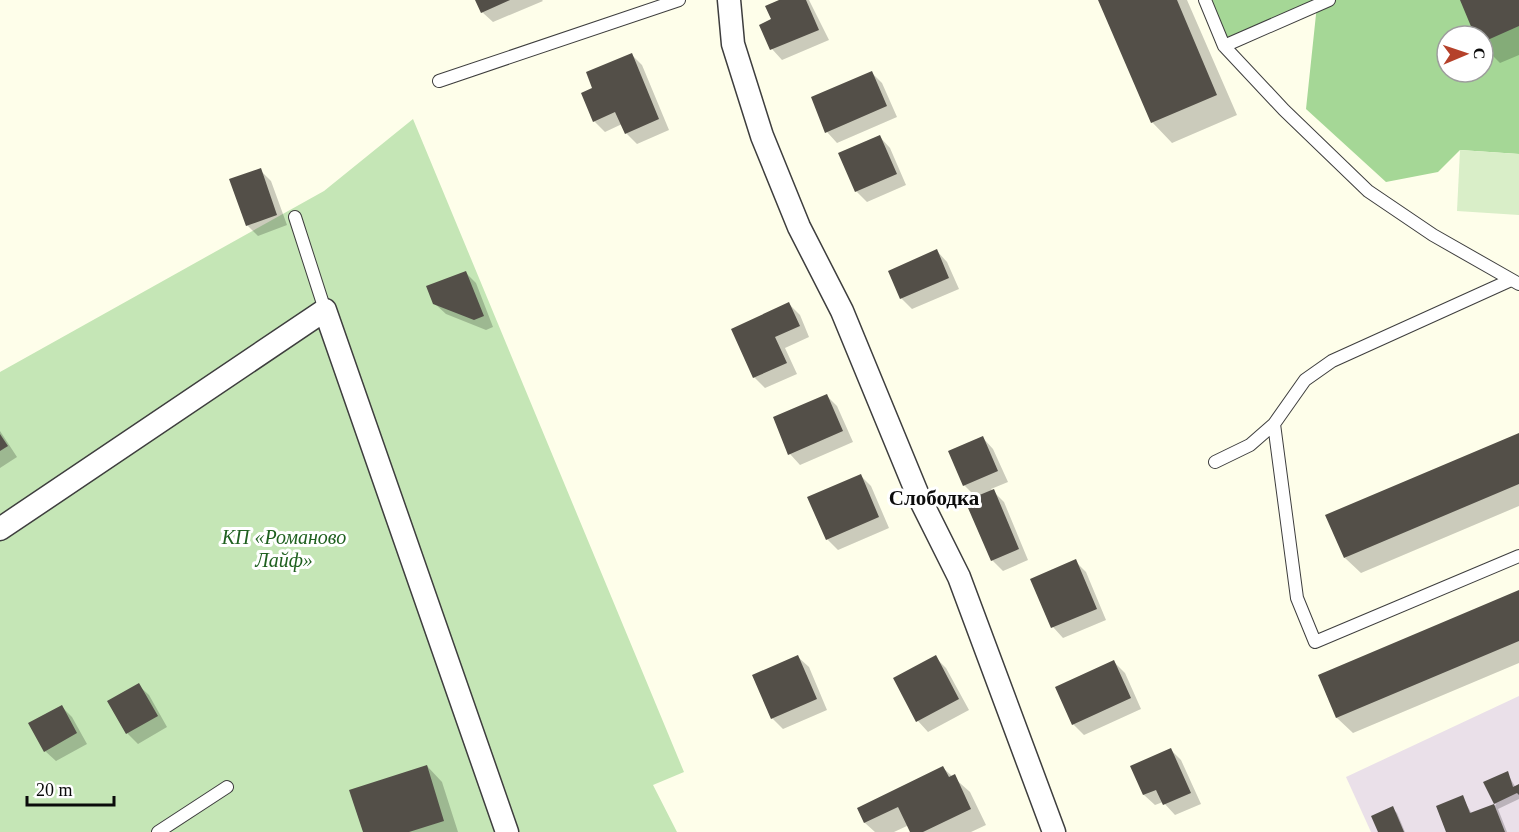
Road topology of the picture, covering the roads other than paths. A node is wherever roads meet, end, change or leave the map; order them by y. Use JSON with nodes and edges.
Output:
{"nodes":[{"id":1,"x":679,"y":0,"type":"edge"},
{"id":2,"x":729,"y":0,"type":"edge"},
{"id":3,"x":1205,"y":0,"type":"edge"},
{"id":4,"x":1329,"y":0,"type":"edge"},
{"id":5,"x":1224,"y":46,"type":"junction"},
{"id":6,"x":439,"y":81,"type":"dead end"},
{"id":7,"x":295,"y":218,"type":"dead end"},
{"id":8,"x":1515,"y":282,"type":"edge"},
{"id":9,"x":325,"y":310,"type":"junction"},
{"id":10,"x":1274,"y":424,"type":"junction"},
{"id":11,"x":1215,"y":462,"type":"dead end"},
{"id":12,"x":0,"y":529,"type":"edge"},
{"id":13,"x":1519,"y":556,"type":"edge"},
{"id":14,"x":227,"y":787,"type":"dead end"},
{"id":15,"x":158,"y":832,"type":"edge"},
{"id":16,"x":507,"y":832,"type":"edge"},
{"id":17,"x":1054,"y":832,"type":"edge"}],
"edges":[{"from":1,"to":6,"type":"lane"},
{"from":2,"to":17,"type":"street"},
{"from":3,"to":5,"type":"lane"},
{"from":4,"to":5,"type":"lane"},
{"from":5,"to":8,"type":"lane"},
{"from":7,"to":9,"type":"lane"},
{"from":8,"to":10,"type":"lane"},
{"from":9,"to":12,"type":"street"},
{"from":9,"to":16,"type":"street"},
{"from":10,"to":11,"type":"lane"},
{"from":10,"to":13,"type":"lane"},
{"from":14,"to":15,"type":"lane"}]}
